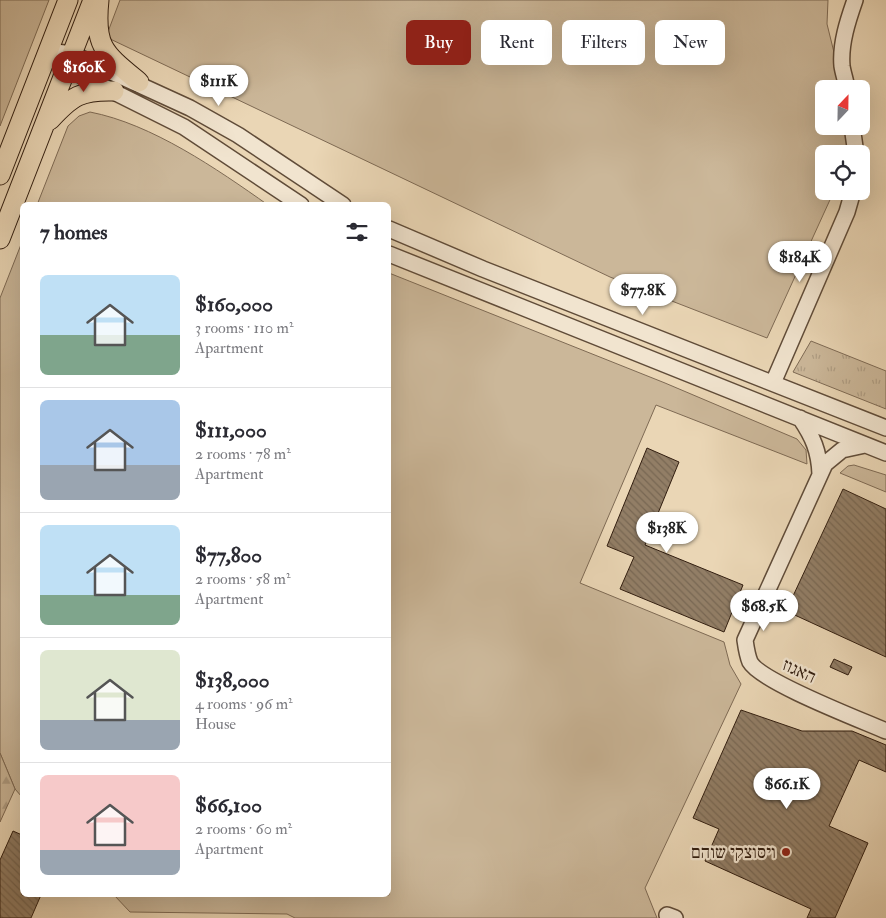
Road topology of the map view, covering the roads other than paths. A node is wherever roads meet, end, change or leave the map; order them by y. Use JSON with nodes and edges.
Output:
{"nodes":[{"id":1,"x":68,"y":0,"type":"edge"},
{"id":2,"x":93,"y":0,"type":"edge"},
{"id":3,"x":99,"y":0,"type":"edge"},
{"id":4,"x":854,"y":0,"type":"edge"},
{"id":5,"x":48,"y":51,"type":"junction"},
{"id":6,"x":69,"y":61,"type":"junction"},
{"id":7,"x":845,"y":80,"type":"edge"},
{"id":8,"x":139,"y":82,"type":"junction"},
{"id":9,"x":114,"y":91,"type":"junction"},
{"id":10,"x":43,"y":128,"type":"junction"},
{"id":11,"x":0,"y":175,"type":"edge"},
{"id":12,"x":850,"y":200,"type":"edge"},
{"id":13,"x":296,"y":202,"type":"edge"},
{"id":14,"x":338,"y":202,"type":"edge"},
{"id":15,"x":391,"y":230,"type":"edge"},
{"id":16,"x":0,"y":239,"type":"edge"},
{"id":17,"x":391,"y":255,"type":"edge"},
{"id":18,"x":773,"y":384,"type":"junction"},
{"id":19,"x":800,"y":418,"type":"junction"},
{"id":20,"x":886,"y":428,"type":"edge"},
{"id":21,"x":865,"y":444,"type":"junction"},
{"id":22,"x":886,"y":453,"type":"edge"},
{"id":23,"x":820,"y":474,"type":"junction"},
{"id":24,"x":886,"y":731,"type":"edge"}],
"edges":[{"from":1,"to":5,"type":"main road"},
{"from":2,"to":6,"type":"main road"},
{"from":3,"to":8,"type":"main road"},
{"from":4,"to":7,"type":"street"},
{"from":5,"to":6,"type":"street"},
{"from":5,"to":11,"type":"main road"},
{"from":6,"to":8,"type":"street"},
{"from":6,"to":9,"type":"street"},
{"from":6,"to":10,"type":"main road"},
{"from":8,"to":14,"type":"street"},
{"from":9,"to":10,"type":"main road"},
{"from":9,"to":13,"type":"street"},
{"from":10,"to":16,"type":"main road"},
{"from":12,"to":18,"type":"street"},
{"from":15,"to":18,"type":"street"},
{"from":17,"to":19,"type":"street"},
{"from":18,"to":20,"type":"street"},
{"from":19,"to":21,"type":"street"},
{"from":19,"to":23,"type":"street"},
{"from":21,"to":22,"type":"street"},
{"from":21,"to":23,"type":"street","name":"האגוז"},
{"from":23,"to":24,"type":"street","name":"האגוז"}]}
